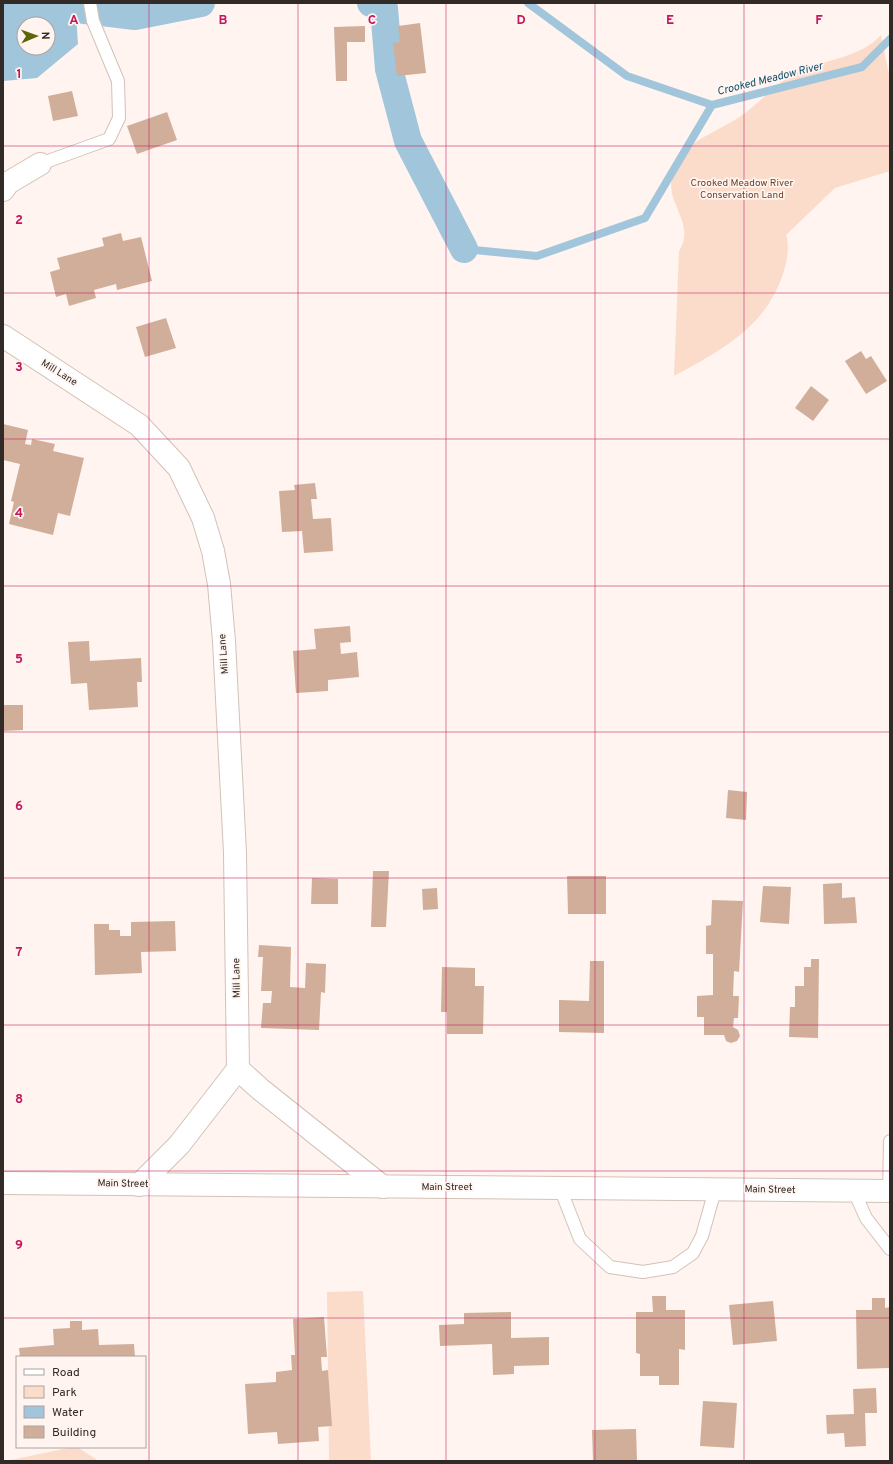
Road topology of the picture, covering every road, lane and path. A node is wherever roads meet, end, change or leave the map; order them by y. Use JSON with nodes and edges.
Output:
{"nodes":[{"id":1,"x":90,"y":3,"type":"edge"},
{"id":2,"x":40,"y":164,"type":"joint"},
{"id":3,"x":3,"y":190,"type":"edge"},
{"id":4,"x":3,"y":336,"type":"edge"},
{"id":5,"x":238,"y":1068,"type":"junction"},
{"id":6,"x":890,"y":1141,"type":"edge"},
{"id":7,"x":3,"y":1183,"type":"edge"},
{"id":8,"x":139,"y":1184,"type":"junction"},
{"id":9,"x":382,"y":1187,"type":"junction"},
{"id":10,"x":560,"y":1188,"type":"junction"},
{"id":11,"x":716,"y":1190,"type":"junction"},
{"id":12,"x":854,"y":1191,"type":"junction"},
{"id":13,"x":889,"y":1191,"type":"edge"},
{"id":14,"x":890,"y":1249,"type":"edge"}],
"edges":[{"from":1,"to":2,"type":"lane"},
{"from":2,"to":3,"type":"street"},
{"from":4,"to":5,"type":"street","name":"Mill Lane"},
{"from":5,"to":8,"type":"street"},
{"from":5,"to":9,"type":"street"},
{"from":6,"to":13,"type":"lane"},
{"from":7,"to":8,"type":"street","name":"Main Street"},
{"from":8,"to":9,"type":"street","name":"Main Street"},
{"from":9,"to":10,"type":"street","name":"Main Street"},
{"from":10,"to":11,"type":"street","name":"Main Street"},
{"from":10,"to":11,"type":"lane"},
{"from":11,"to":12,"type":"street","name":"Main Street"},
{"from":12,"to":13,"type":"street","name":"Main Street"},
{"from":12,"to":14,"type":"lane"}]}
